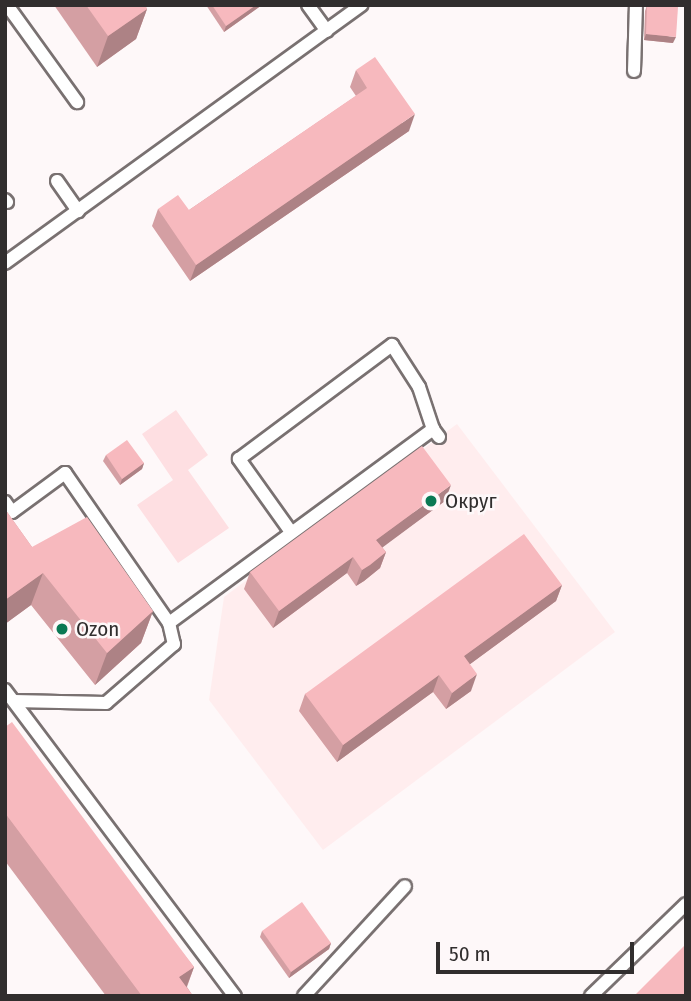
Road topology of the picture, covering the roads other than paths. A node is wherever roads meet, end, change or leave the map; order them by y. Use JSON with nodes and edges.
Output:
{"nodes":[{"id":1,"x":7,"y":5,"type":"edge"},
{"id":2,"x":308,"y":5,"type":"edge"},
{"id":3,"x":362,"y":5,"type":"edge"},
{"id":4,"x":636,"y":5,"type":"edge"},
{"id":5,"x":327,"y":31,"type":"junction"},
{"id":6,"x":634,"y":71,"type":"dead end"},
{"id":7,"x":77,"y":102,"type":"dead end"},
{"id":8,"x":57,"y":181,"type":"dead end"},
{"id":9,"x":78,"y":211,"type":"junction"},
{"id":10,"x":5,"y":263,"type":"edge"},
{"id":11,"x":5,"y":502,"type":"edge"},
{"id":12,"x":291,"y":532,"type":"junction"},
{"id":13,"x":169,"y":623,"type":"junction"},
{"id":14,"x":5,"y":690,"type":"edge"},
{"id":15,"x":14,"y":701,"type":"junction"},
{"id":16,"x":405,"y":886,"type":"dead end"},
{"id":17,"x":686,"y":904,"type":"edge"},
{"id":18,"x":235,"y":996,"type":"edge"},
{"id":19,"x":304,"y":996,"type":"edge"},
{"id":20,"x":591,"y":996,"type":"edge"}],
"edges":[{"from":1,"to":7,"type":"lane"},
{"from":2,"to":5,"type":"lane"},
{"from":3,"to":5,"type":"lane"},
{"from":4,"to":6,"type":"lane"},
{"from":5,"to":9,"type":"lane"},
{"from":8,"to":9,"type":"lane"},
{"from":9,"to":10,"type":"lane"},
{"from":11,"to":13,"type":"lane"},
{"from":12,"to":12,"type":"lane"},
{"from":12,"to":13,"type":"lane"},
{"from":13,"to":15,"type":"lane"},
{"from":14,"to":15,"type":"lane"},
{"from":15,"to":18,"type":"lane"},
{"from":16,"to":19,"type":"lane"},
{"from":17,"to":20,"type":"lane"}]}
